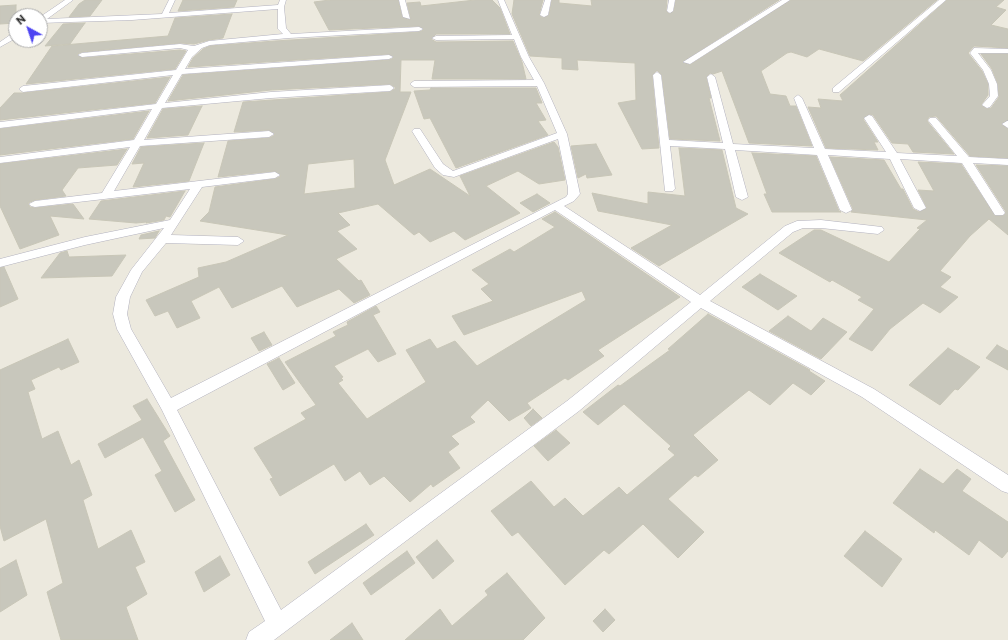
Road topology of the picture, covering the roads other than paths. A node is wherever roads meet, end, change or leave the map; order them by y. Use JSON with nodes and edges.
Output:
{"nodes":[{"id":1,"x":70,"y":0,"type":"edge"},
{"id":2,"x":172,"y":0,"type":"edge"},
{"id":3,"x":402,"y":0,"type":"edge"},
{"id":4,"x":501,"y":0,"type":"edge"},
{"id":5,"x":548,"y":0,"type":"edge"},
{"id":6,"x":672,"y":0,"type":"edge"},
{"id":7,"x":787,"y":0,"type":"edge"},
{"id":8,"x":943,"y":0,"type":"edge"},
{"id":9,"x":282,"y":3,"type":"edge"},
{"id":10,"x":670,"y":10,"type":"dead end"},
{"id":11,"x":48,"y":15,"type":"edge"},
{"id":12,"x":165,"y":15,"type":"junction"},
{"id":13,"x":544,"y":15,"type":"dead end"},
{"id":14,"x":407,"y":17,"type":"dead end"},
{"id":15,"x":48,"y":20,"type":"edge"},
{"id":16,"x":419,"y":29,"type":"dead end"},
{"id":17,"x":289,"y":36,"type":"junction"},
{"id":18,"x":516,"y":37,"type":"junction"},
{"id":19,"x":436,"y":38,"type":"dead end"},
{"id":20,"x":1008,"y":51,"type":"edge"},
{"id":21,"x":82,"y":55,"type":"dead end"},
{"id":22,"x":188,"y":55,"type":"junction"},
{"id":23,"x":389,"y":57,"type":"dead end"},
{"id":24,"x":687,"y":62,"type":"dead end"},
{"id":25,"x":179,"y":72,"type":"junction"},
{"id":26,"x":657,"y":76,"type":"dead end"},
{"id":27,"x":711,"y":77,"type":"dead end"},
{"id":28,"x":540,"y":83,"type":"junction"},
{"id":29,"x":414,"y":84,"type":"dead end"},
{"id":30,"x":390,"y":88,"type":"dead end"},
{"id":31,"x":24,"y":89,"type":"dead end"},
{"id":32,"x":836,"y":90,"type":"dead end"},
{"id":33,"x":798,"y":98,"type":"dead end"},
{"id":34,"x":987,"y":105,"type":"dead end"},
{"id":35,"x":158,"y":106,"type":"junction"},
{"id":36,"x":869,"y":118,"type":"dead end"},
{"id":37,"x":933,"y":120,"type":"dead end"},
{"id":38,"x":0,"y":125,"type":"edge"},
{"id":39,"x":417,"y":131,"type":"dead end"},
{"id":40,"x":269,"y":134,"type":"dead end"},
{"id":41,"x":562,"y":134,"type":"junction"},
{"id":42,"x":137,"y":143,"type":"junction"},
{"id":43,"x":664,"y":143,"type":"junction"},
{"id":44,"x":730,"y":147,"type":"junction"},
{"id":45,"x":822,"y":150,"type":"junction"},
{"id":46,"x":893,"y":155,"type":"junction"},
{"id":47,"x":0,"y":160,"type":"edge"},
{"id":48,"x":966,"y":160,"type":"junction"},
{"id":49,"x":1008,"y":162,"type":"edge"},
{"id":50,"x":275,"y":175,"type":"dead end"},
{"id":51,"x":198,"y":185,"type":"junction"},
{"id":52,"x":669,"y":189,"type":"dead end"},
{"id":53,"x":107,"y":194,"type":"junction"},
{"id":54,"x":742,"y":197,"type":"dead end"},
{"id":55,"x":35,"y":204,"type":"dead end"},
{"id":56,"x":556,"y":205,"type":"junction"},
{"id":57,"x":920,"y":208,"type":"dead end"},
{"id":58,"x":846,"y":210,"type":"dead end"},
{"id":59,"x":999,"y":213,"type":"dead end"},
{"id":60,"x":175,"y":222,"type":"junction"},
{"id":61,"x":878,"y":230,"type":"dead end"},
{"id":62,"x":163,"y":239,"type":"junction"},
{"id":63,"x":238,"y":241,"type":"dead end"},
{"id":64,"x":0,"y":263,"type":"edge"},
{"id":65,"x":701,"y":302,"type":"junction"},
{"id":66,"x":168,"y":407,"type":"junction"},
{"id":67,"x":1008,"y":486,"type":"edge"},
{"id":68,"x":277,"y":624,"type":"junction"},
{"id":69,"x":257,"y":640,"type":"edge"}],
"edges":[{"from":1,"to":11,"type":"street"},
{"from":2,"to":12,"type":"street"},
{"from":3,"to":14,"type":"street"},
{"from":4,"to":18,"type":"street"},
{"from":5,"to":13,"type":"street"},
{"from":6,"to":10,"type":"street"},
{"from":7,"to":24,"type":"street"},
{"from":8,"to":32,"type":"street"},
{"from":9,"to":12,"type":"street"},
{"from":9,"to":17,"type":"street"},
{"from":12,"to":15,"type":"street"},
{"from":16,"to":17,"type":"street"},
{"from":17,"to":22,"type":"street"},
{"from":18,"to":19,"type":"street"},
{"from":18,"to":28,"type":"street"},
{"from":20,"to":34,"type":"street"},
{"from":21,"to":22,"type":"street"},
{"from":22,"to":25,"type":"street"},
{"from":23,"to":25,"type":"street"},
{"from":25,"to":31,"type":"street"},
{"from":25,"to":35,"type":"street"},
{"from":26,"to":43,"type":"street"},
{"from":27,"to":44,"type":"street"},
{"from":28,"to":29,"type":"street"},
{"from":28,"to":41,"type":"street"},
{"from":30,"to":35,"type":"street"},
{"from":33,"to":45,"type":"street"},
{"from":35,"to":38,"type":"street"},
{"from":35,"to":42,"type":"street"},
{"from":36,"to":46,"type":"street"},
{"from":37,"to":48,"type":"street"},
{"from":39,"to":41,"type":"street"},
{"from":40,"to":42,"type":"street"},
{"from":41,"to":56,"type":"street"},
{"from":42,"to":47,"type":"street"},
{"from":42,"to":53,"type":"street"},
{"from":43,"to":44,"type":"street"},
{"from":43,"to":52,"type":"street"},
{"from":44,"to":45,"type":"street"},
{"from":44,"to":54,"type":"street"},
{"from":45,"to":46,"type":"street"},
{"from":45,"to":58,"type":"street"},
{"from":46,"to":48,"type":"street"},
{"from":46,"to":57,"type":"street"},
{"from":48,"to":49,"type":"street"},
{"from":48,"to":59,"type":"street"},
{"from":50,"to":51,"type":"street"},
{"from":51,"to":53,"type":"street"},
{"from":51,"to":60,"type":"street"},
{"from":53,"to":55,"type":"street"},
{"from":56,"to":65,"type":"street"},
{"from":56,"to":66,"type":"street"},
{"from":60,"to":62,"type":"street"},
{"from":60,"to":64,"type":"street"},
{"from":61,"to":65,"type":"street"},
{"from":62,"to":63,"type":"street"},
{"from":62,"to":66,"type":"street"},
{"from":65,"to":67,"type":"street"},
{"from":65,"to":68,"type":"street"},
{"from":66,"to":68,"type":"street"},
{"from":68,"to":69,"type":"street"}]}
